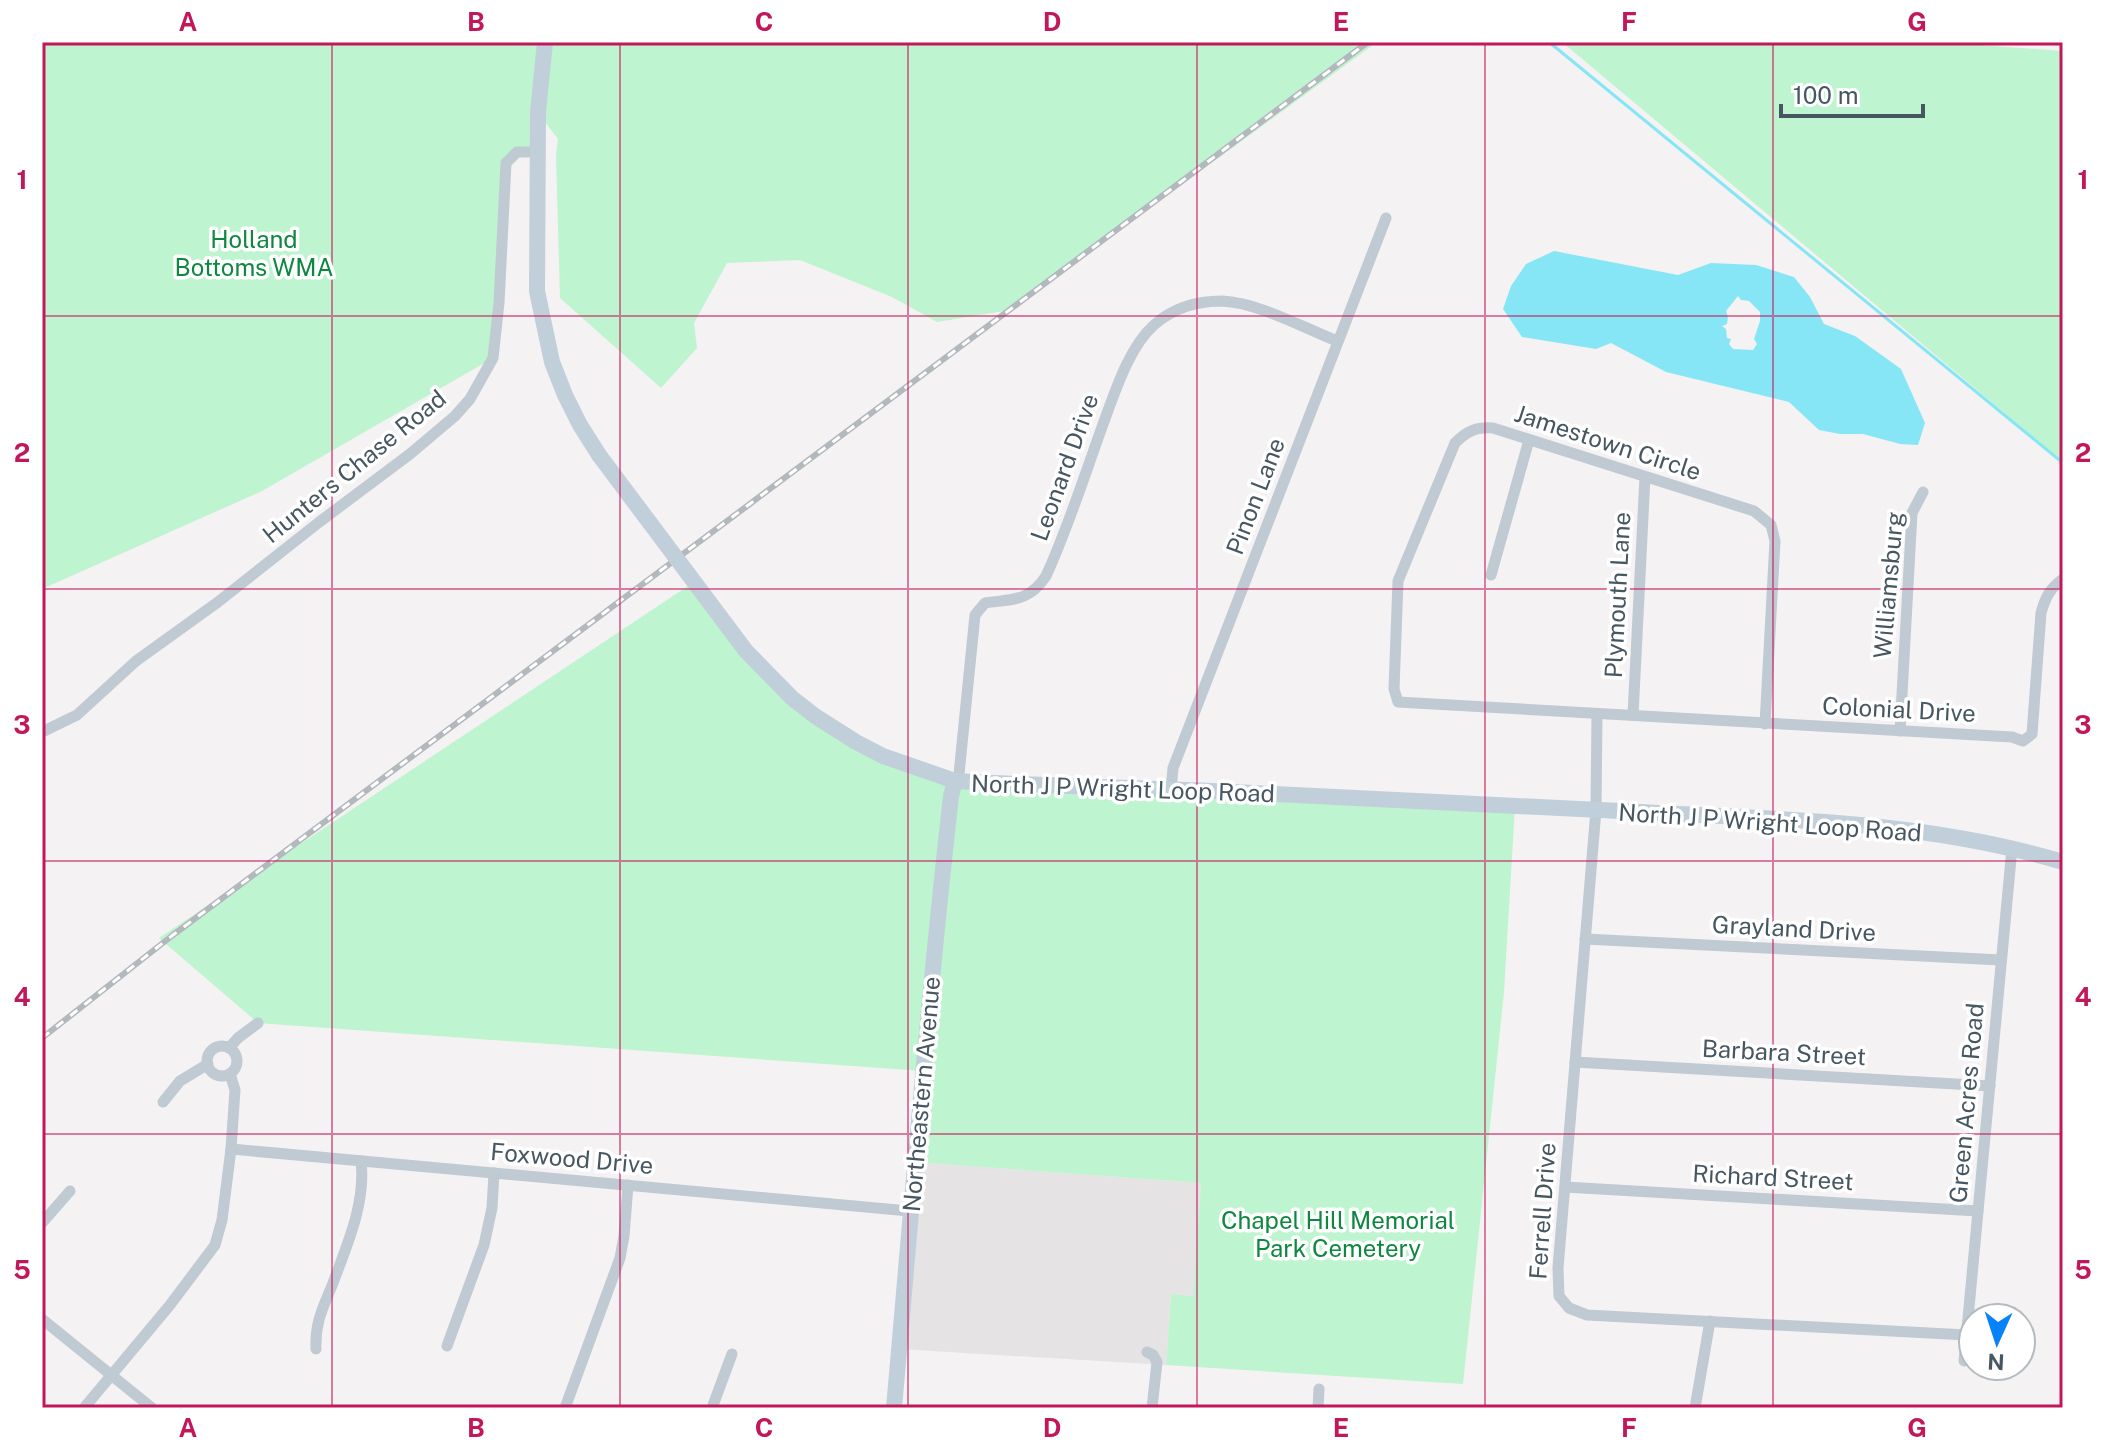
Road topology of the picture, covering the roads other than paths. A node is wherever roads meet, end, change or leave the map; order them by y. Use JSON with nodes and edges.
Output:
{"nodes":[{"id":1,"x":545,"y":42,"type":"edge"},
{"id":2,"x":539,"y":152,"type":"junction"},
{"id":3,"x":1386,"y":218,"type":"dead end"},
{"id":4,"x":1337,"y":341,"type":"junction"},
{"id":5,"x":1529,"y":440,"type":"junction"},
{"id":6,"x":1645,"y":477,"type":"junction"},
{"id":7,"x":1923,"y":492,"type":"dead end"},
{"id":8,"x":1491,"y":575,"type":"dead end"},
{"id":9,"x":2063,"y":579,"type":"edge"},
{"id":10,"x":1398,"y":702,"type":"joint"},
{"id":11,"x":1597,"y":714,"type":"junction"},
{"id":12,"x":1633,"y":715,"type":"junction"},
{"id":13,"x":1765,"y":724,"type":"junction"},
{"id":14,"x":1900,"y":731,"type":"junction"},
{"id":15,"x":42,"y":732,"type":"edge"},
{"id":16,"x":955,"y":781,"type":"junction"},
{"id":17,"x":1171,"y":790,"type":"junction"},
{"id":18,"x":1596,"y":810,"type":"junction"},
{"id":19,"x":2012,"y":848,"type":"junction"},
{"id":20,"x":2063,"y":862,"type":"edge"},
{"id":21,"x":1585,"y":939,"type":"junction"},
{"id":22,"x":2001,"y":960,"type":"junction"},
{"id":23,"x":258,"y":1023,"type":"dead end"},
{"id":24,"x":229,"y":1048,"type":"junction"},
{"id":25,"x":1575,"y":1062,"type":"junction"},
{"id":26,"x":208,"y":1064,"type":"junction"},
{"id":27,"x":230,"y":1074,"type":"junction"},
{"id":28,"x":1990,"y":1086,"type":"junction"},
{"id":29,"x":163,"y":1102,"type":"dead end"},
{"id":30,"x":231,"y":1149,"type":"junction"},
{"id":31,"x":361,"y":1161,"type":"junction"},
{"id":32,"x":494,"y":1173,"type":"junction"},
{"id":33,"x":628,"y":1185,"type":"junction"},
{"id":34,"x":1565,"y":1187,"type":"junction"},
{"id":35,"x":70,"y":1191,"type":"dead end"},
{"id":36,"x":909,"y":1211,"type":"junction"},
{"id":37,"x":1978,"y":1211,"type":"junction"},
{"id":38,"x":42,"y":1223,"type":"edge"},
{"id":39,"x":1970,"y":1302,"type":"edge"},
{"id":40,"x":42,"y":1319,"type":"edge"},
{"id":41,"x":1710,"y":1321,"type":"junction"},
{"id":42,"x":1957,"y":1334,"type":"edge"},
{"id":43,"x":447,"y":1346,"type":"dead end"},
{"id":44,"x":316,"y":1349,"type":"dead end"},
{"id":45,"x":1147,"y":1352,"type":"dead end"},
{"id":46,"x":732,"y":1354,"type":"dead end"},
{"id":47,"x":111,"y":1375,"type":"junction"},
{"id":48,"x":1319,"y":1389,"type":"dead end"},
{"id":49,"x":84,"y":1408,"type":"edge"},
{"id":50,"x":152,"y":1408,"type":"edge"},
{"id":51,"x":565,"y":1408,"type":"edge"},
{"id":52,"x":712,"y":1408,"type":"edge"},
{"id":53,"x":894,"y":1408,"type":"edge"},
{"id":54,"x":1152,"y":1408,"type":"edge"},
{"id":55,"x":1318,"y":1408,"type":"edge"},
{"id":56,"x":1695,"y":1408,"type":"edge"}],
"edges":[{"from":1,"to":2,"type":"main road","name":"North J P Wright Loop Road"},
{"from":2,"to":15,"type":"street","name":"Hunters Chase Road"},
{"from":2,"to":16,"type":"main road","name":"North J P Wright Loop Road","bridge":true},
{"from":3,"to":4,"type":"street","name":"Pinon Lane"},
{"from":4,"to":16,"type":"street","name":"Leonard Drive"},
{"from":4,"to":17,"type":"street","name":"Pinon Lane"},
{"from":5,"to":6,"type":"street","name":"Jamestown Circle"},
{"from":5,"to":8,"type":"street"},
{"from":5,"to":10,"type":"street","name":"Jamestown Circle"},
{"from":6,"to":12,"type":"street","name":"Plymouth Lane"},
{"from":6,"to":13,"type":"street","name":"Jamestown Circle"},
{"from":7,"to":14,"type":"street","name":"Williamsburg"},
{"from":9,"to":14,"type":"street","name":"Colonial Drive"},
{"from":10,"to":11,"type":"street","name":"Colonial Drive"},
{"from":11,"to":12,"type":"street","name":"Colonial Drive"},
{"from":11,"to":18,"type":"street"},
{"from":12,"to":13,"type":"street","name":"Colonial Drive"},
{"from":13,"to":14,"type":"street","name":"Colonial Drive"},
{"from":16,"to":17,"type":"main road","name":"North J P Wright Loop Road"},
{"from":16,"to":36,"type":"main road","name":"Northeastern Avenue"},
{"from":17,"to":18,"type":"main road","name":"North J P Wright Loop Road"},
{"from":18,"to":19,"type":"main road","name":"North J P Wright Loop Road"},
{"from":18,"to":21,"type":"street","name":"Ferrell Drive"},
{"from":19,"to":20,"type":"main road","name":"North J P Wright Loop Road"},
{"from":19,"to":22,"type":"street","name":"Green Acres Road"},
{"from":21,"to":22,"type":"street","name":"Grayland Drive"},
{"from":21,"to":25,"type":"street","name":"Ferrell Drive"},
{"from":22,"to":28,"type":"street","name":"Green Acres Road"},
{"from":23,"to":24,"type":"street"},
{"from":24,"to":26,"type":"street"},
{"from":24,"to":27,"type":"street"},
{"from":25,"to":28,"type":"street","name":"Barbara Street"},
{"from":25,"to":34,"type":"street","name":"Ferrell Drive"},
{"from":26,"to":27,"type":"street"},
{"from":26,"to":29,"type":"street"},
{"from":27,"to":30,"type":"street"},
{"from":28,"to":37,"type":"street","name":"Green Acres Road"},
{"from":30,"to":31,"type":"street","name":"Foxwood Drive"},
{"from":30,"to":47,"type":"street"},
{"from":31,"to":32,"type":"street","name":"Foxwood Drive"},
{"from":31,"to":44,"type":"street"},
{"from":32,"to":33,"type":"street","name":"Foxwood Drive"},
{"from":32,"to":43,"type":"street"},
{"from":33,"to":36,"type":"street","name":"Foxwood Drive"},
{"from":33,"to":51,"type":"street"},
{"from":34,"to":37,"type":"street","name":"Richard Street"},
{"from":34,"to":41,"type":"street","name":"Ferrell Drive"},
{"from":35,"to":38,"type":"street"},
{"from":36,"to":53,"type":"main road","name":"Northeastern Avenue"},
{"from":37,"to":39,"type":"street","name":"Green Acres Road"},
{"from":40,"to":47,"type":"street"},
{"from":41,"to":42,"type":"street","name":"Ferrell Drive"},
{"from":41,"to":56,"type":"street"},
{"from":45,"to":54,"type":"street"},
{"from":46,"to":52,"type":"street"},
{"from":47,"to":49,"type":"street"},
{"from":47,"to":50,"type":"street"},
{"from":48,"to":55,"type":"street"}]}
